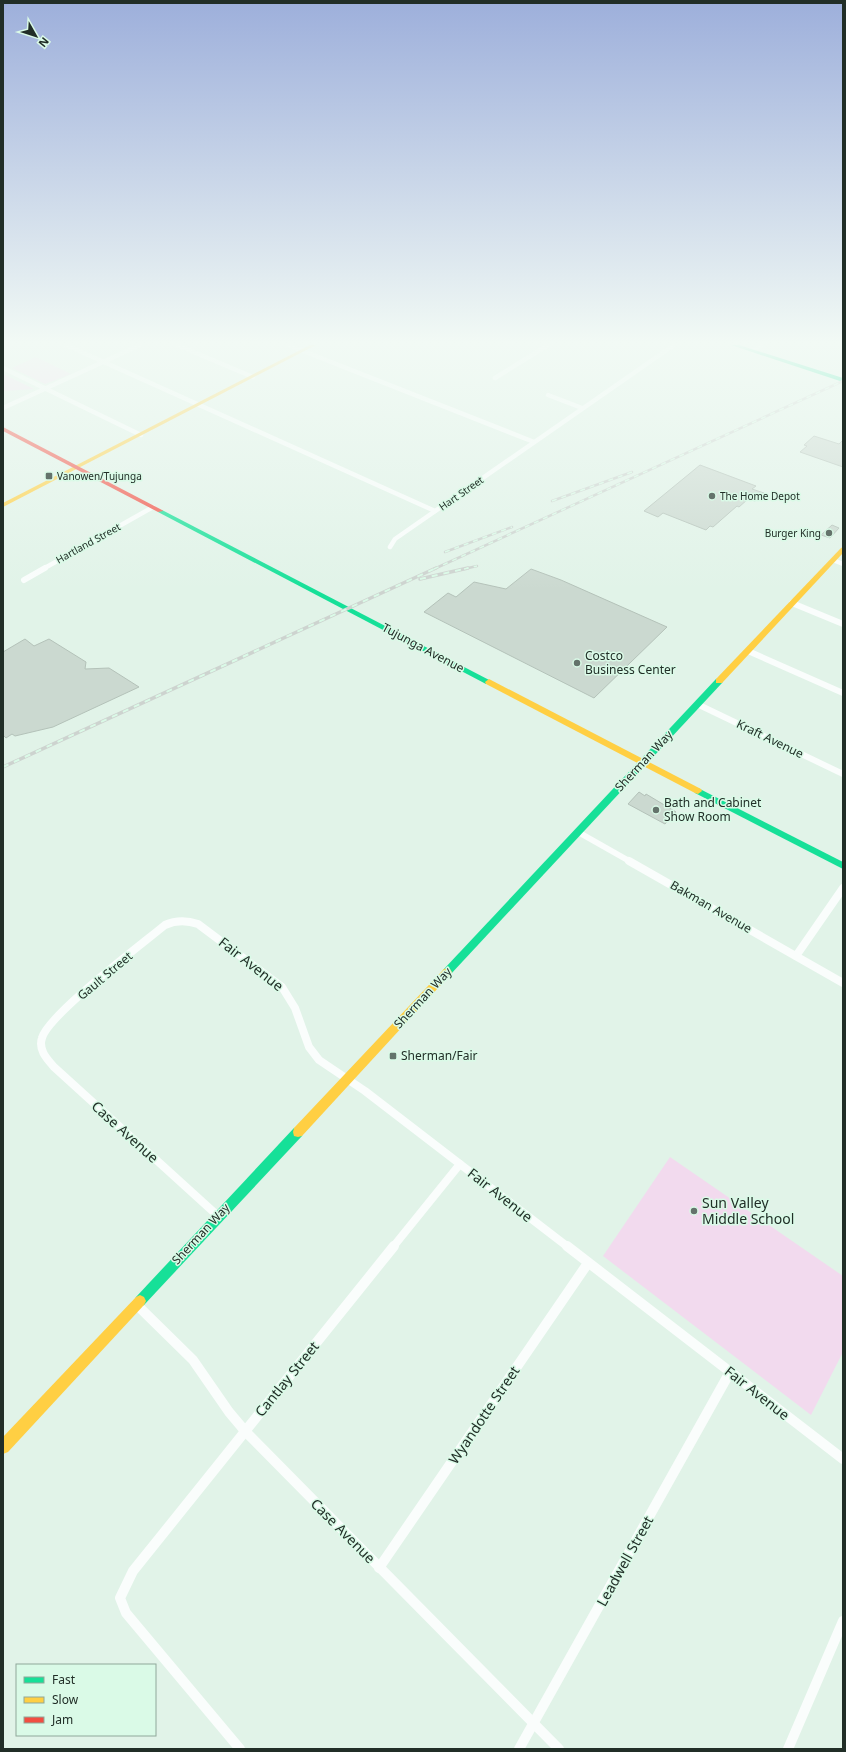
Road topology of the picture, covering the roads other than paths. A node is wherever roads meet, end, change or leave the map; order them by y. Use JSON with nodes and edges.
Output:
{"nodes":[{"id":1,"x":124,"y":427,"type":"edge"},
{"id":2,"x":157,"y":427,"type":"edge"},
{"id":3,"x":247,"y":427,"type":"edge"},
{"id":4,"x":495,"y":427,"type":"edge"},
{"id":5,"x":556,"y":427,"type":"edge"},
{"id":6,"x":3,"y":429,"type":"edge"},
{"id":7,"x":141,"y":435,"type":"junction"},
{"id":8,"x":534,"y":442,"type":"junction"},
{"id":9,"x":77,"y":467,"type":"junction"},
{"id":10,"x":4,"y":503,"type":"edge"},
{"id":11,"x":153,"y":507,"type":"junction"},
{"id":12,"x":435,"y":511,"type":"junction"},
{"id":13,"x":390,"y":547,"type":"dead end"},
{"id":14,"x":843,"y":549,"type":"edge"},
{"id":15,"x":833,"y":560,"type":"junction"},
{"id":16,"x":843,"y":564,"type":"edge"},
{"id":17,"x":24,"y":580,"type":"dead end"},
{"id":18,"x":792,"y":603,"type":"junction"},
{"id":19,"x":843,"y":624,"type":"edge"},
{"id":20,"x":748,"y":651,"type":"junction"},
{"id":21,"x":843,"y":693,"type":"edge"},
{"id":22,"x":697,"y":704,"type":"junction"},
{"id":23,"x":642,"y":762,"type":"junction"},
{"id":24,"x":843,"y":774,"type":"edge"},
{"id":25,"x":578,"y":832,"type":"junction"},
{"id":26,"x":843,"y":866,"type":"edge"},
{"id":27,"x":843,"y":888,"type":"edge"},
{"id":28,"x":180,"y":920,"type":"joint"},
{"id":29,"x":796,"y":956,"type":"junction"},
{"id":30,"x":843,"y":983,"type":"edge"},
{"id":31,"x":40,"y":1042,"type":"joint"},
{"id":32,"x":347,"y":1078,"type":"junction"},
{"id":33,"x":460,"y":1164,"type":"junction"},
{"id":34,"x":218,"y":1216,"type":"junction"},
{"id":35,"x":588,"y":1262,"type":"junction"},
{"id":36,"x":136,"y":1304,"type":"junction"},
{"id":37,"x":730,"y":1372,"type":"junction"},
{"id":38,"x":245,"y":1431,"type":"junction"},
{"id":39,"x":3,"y":1448,"type":"edge"},
{"id":40,"x":843,"y":1459,"type":"edge"},
{"id":41,"x":379,"y":1568,"type":"junction"},
{"id":42,"x":843,"y":1621,"type":"edge"},
{"id":43,"x":534,"y":1723,"type":"junction"},
{"id":44,"x":240,"y":1749,"type":"edge"},
{"id":45,"x":519,"y":1749,"type":"edge"},
{"id":46,"x":559,"y":1749,"type":"edge"},
{"id":47,"x":788,"y":1749,"type":"edge"}],
"edges":[{"from":1,"to":7,"type":"street"},
{"from":2,"to":7,"type":"main road"},
{"from":3,"to":12,"type":"street"},
{"from":4,"to":8,"type":"street"},
{"from":5,"to":8,"type":"street","name":"Hart Street"},
{"from":6,"to":9,"type":"main road","name":"Tujunga Avenue"},
{"from":7,"to":9,"type":"main road"},
{"from":8,"to":12,"type":"street","name":"Hart Street"},
{"from":9,"to":10,"type":"main road"},
{"from":9,"to":11,"type":"main road","name":"Tujunga Avenue"},
{"from":11,"to":17,"type":"street","name":"Hartland Street"},
{"from":11,"to":23,"type":"main road","name":"Tujunga Avenue"},
{"from":12,"to":13,"type":"street","name":"Hart Street"},
{"from":14,"to":15,"type":"main road","name":"Sherman Way"},
{"from":15,"to":16,"type":"street"},
{"from":15,"to":18,"type":"main road","name":"Sherman Way"},
{"from":18,"to":19,"type":"street"},
{"from":18,"to":20,"type":"main road","name":"Sherman Way"},
{"from":20,"to":21,"type":"street"},
{"from":20,"to":22,"type":"main road","name":"Sherman Way"},
{"from":22,"to":23,"type":"main road","name":"Sherman Way"},
{"from":22,"to":24,"type":"street","name":"Kraft Avenue"},
{"from":23,"to":25,"type":"main road","name":"Sherman Way"},
{"from":23,"to":26,"type":"main road","name":"Tujunga Avenue"},
{"from":25,"to":29,"type":"street","name":"Bakman Avenue"},
{"from":25,"to":32,"type":"main road","name":"Sherman Way"},
{"from":27,"to":29,"type":"street"},
{"from":28,"to":31,"type":"street","name":"Gault Street"},
{"from":28,"to":32,"type":"street","name":"Fair Avenue"},
{"from":29,"to":30,"type":"street","name":"Bakman Avenue"},
{"from":31,"to":34,"type":"street","name":"Case Avenue"},
{"from":32,"to":33,"type":"street","name":"Fair Avenue"},
{"from":32,"to":34,"type":"main road","name":"Sherman Way"},
{"from":33,"to":35,"type":"street","name":"Fair Avenue"},
{"from":33,"to":38,"type":"street","name":"Cantlay Street"},
{"from":34,"to":36,"type":"main road","name":"Sherman Way"},
{"from":35,"to":37,"type":"street","name":"Fair Avenue"},
{"from":35,"to":41,"type":"street","name":"Wyandotte Street"},
{"from":36,"to":38,"type":"street","name":"Case Avenue"},
{"from":36,"to":39,"type":"main road","name":"Sherman Way"},
{"from":37,"to":40,"type":"street","name":"Fair Avenue"},
{"from":37,"to":43,"type":"street","name":"Leadwell Street"},
{"from":38,"to":41,"type":"street","name":"Case Avenue"},
{"from":38,"to":44,"type":"street","name":"Cantlay Street"},
{"from":41,"to":43,"type":"street","name":"Case Avenue"},
{"from":42,"to":47,"type":"street"},
{"from":43,"to":45,"type":"street","name":"Leadwell Street"},
{"from":43,"to":46,"type":"street","name":"Case Avenue"}]}
